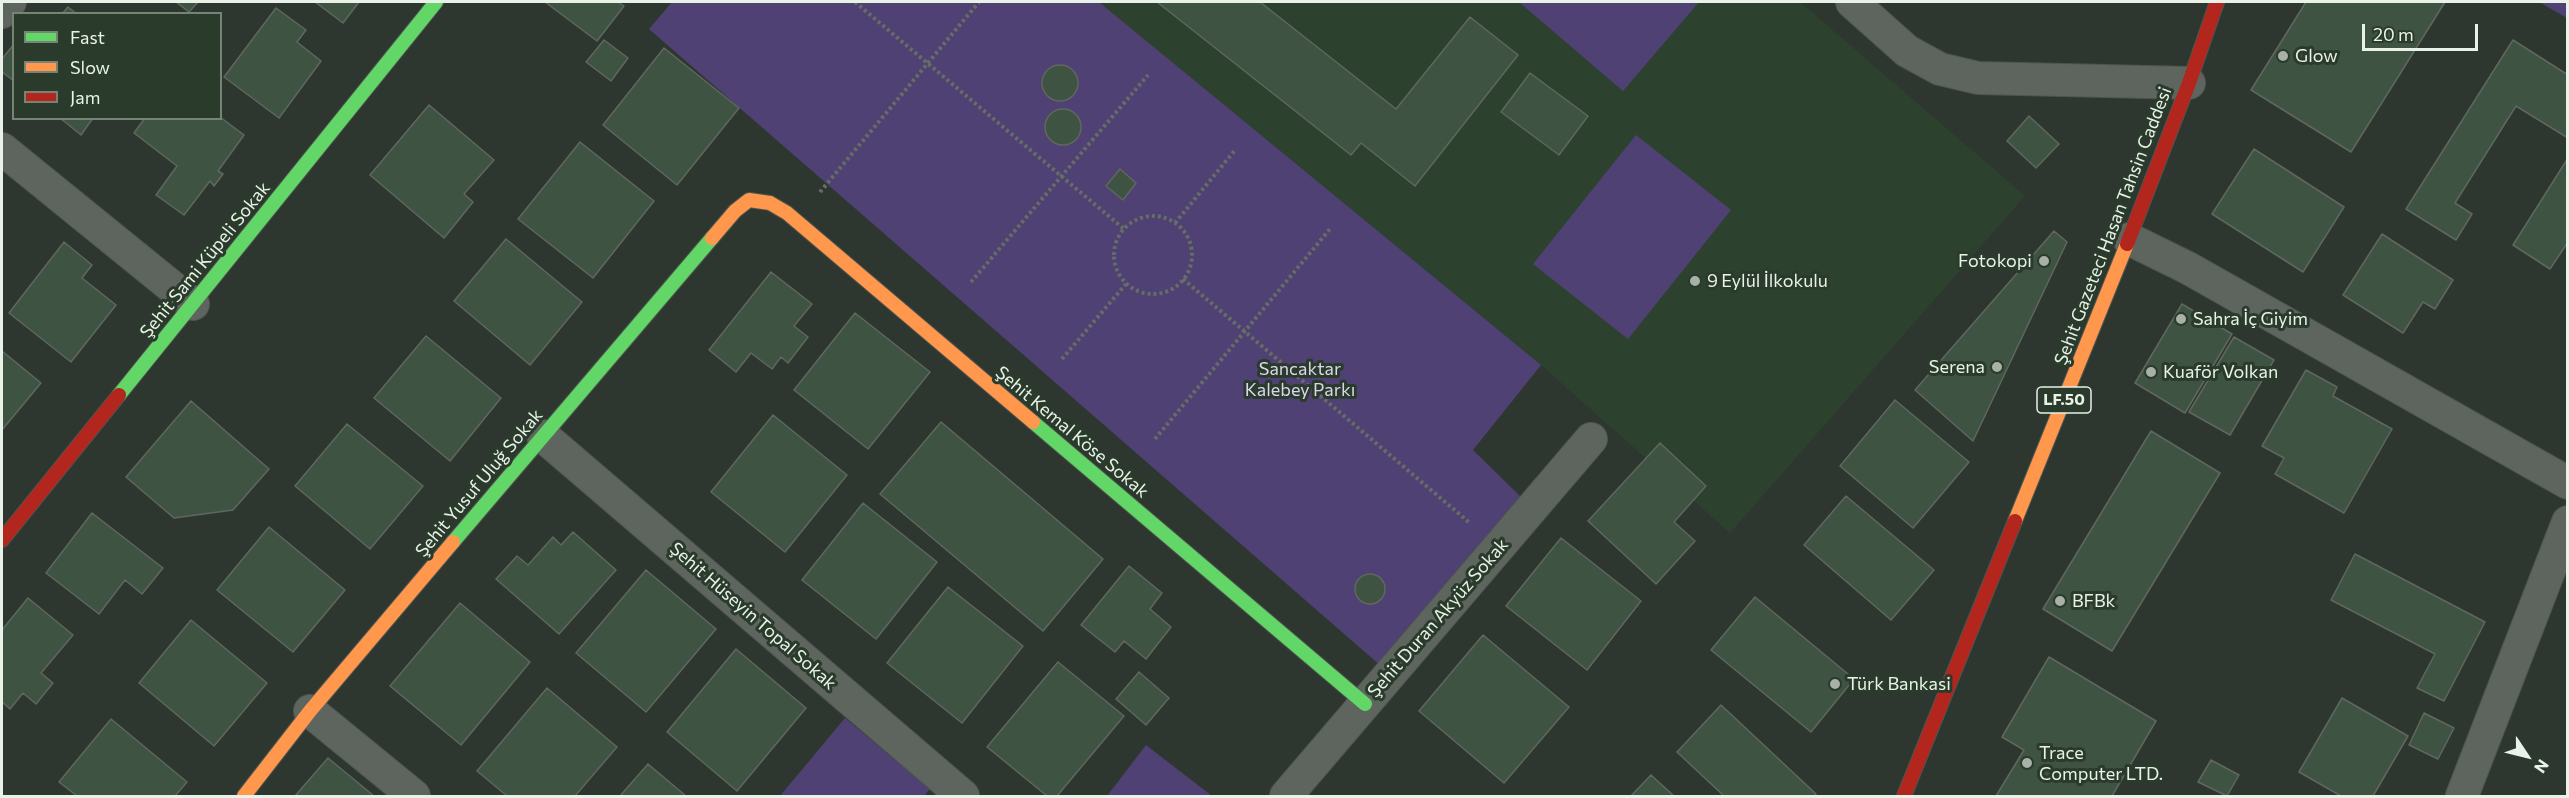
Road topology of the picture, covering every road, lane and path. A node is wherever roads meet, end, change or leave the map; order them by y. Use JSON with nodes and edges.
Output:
{"nodes":[{"id":1,"x":10,"y":2,"type":"edge"},
{"id":2,"x":436,"y":2,"type":"edge"},
{"id":3,"x":855,"y":2,"type":"edge"},
{"id":4,"x":979,"y":2,"type":"edge"},
{"id":5,"x":1852,"y":2,"type":"edge"},
{"id":6,"x":2217,"y":2,"type":"edge"},
{"id":7,"x":2,"y":12,"type":"edge"},
{"id":8,"x":927,"y":62,"type":"junction"},
{"id":9,"x":1148,"y":75,"type":"dead end"},
{"id":10,"x":2189,"y":83,"type":"junction"},
{"id":11,"x":2,"y":149,"type":"edge"},
{"id":12,"x":1236,"y":149,"type":"dead end"},
{"id":13,"x":1062,"y":176,"type":"junction"},
{"id":14,"x":750,"y":200,"type":"joint"},
{"id":15,"x":796,"y":221,"type":"junction"},
{"id":16,"x":1175,"y":224,"type":"junction"},
{"id":17,"x":1124,"y":229,"type":"junction"},
{"id":18,"x":1330,"y":229,"type":"dead end"},
{"id":19,"x":2128,"y":239,"type":"junction"},
{"id":20,"x":1183,"y":279,"type":"junction"},
{"id":21,"x":971,"y":282,"type":"dead end"},
{"id":22,"x":1126,"y":284,"type":"junction"},
{"id":23,"x":193,"y":304,"type":"junction"},
{"id":24,"x":1245,"y":332,"type":"junction"},
{"id":25,"x":1062,"y":359,"type":"dead end"},
{"id":26,"x":543,"y":436,"type":"junction"},
{"id":27,"x":1155,"y":439,"type":"dead end"},
{"id":28,"x":1591,"y":439,"type":"dead end"},
{"id":29,"x":2568,"y":483,"type":"edge"},
{"id":30,"x":2568,"y":522,"type":"edge"},
{"id":31,"x":2,"y":540,"type":"edge"},
{"id":32,"x":1498,"y":548,"type":"junction"},
{"id":33,"x":1365,"y":704,"type":"junction"},
{"id":34,"x":310,"y":711,"type":"junction"},
{"id":35,"x":243,"y":796,"type":"edge"},
{"id":36,"x":414,"y":796,"type":"edge"},
{"id":37,"x":963,"y":796,"type":"edge"},
{"id":38,"x":1286,"y":796,"type":"edge"},
{"id":39,"x":1904,"y":796,"type":"edge"},
{"id":40,"x":2462,"y":796,"type":"edge"}],
"edges":[{"from":1,"to":7,"type":"street"},
{"from":2,"to":23,"type":"street","name":"Şehit Sami Küpeli Sokak"},
{"from":3,"to":8,"type":"path"},
{"from":4,"to":8,"type":"path"},
{"from":5,"to":10,"type":"street"},
{"from":6,"to":10,"type":"street","name":"Şehit Gazeteci Hasan Tahsin Caddesi","number":"LF.50"},
{"from":8,"to":13,"type":"path"},
{"from":8,"to":15,"type":"path"},
{"from":9,"to":13,"type":"path"},
{"from":10,"to":19,"type":"street","name":"Şehit Gazeteci Hasan Tahsin Caddesi","number":"LF.50"},
{"from":11,"to":23,"type":"street"},
{"from":12,"to":16,"type":"path"},
{"from":13,"to":17,"type":"path"},
{"from":13,"to":21,"type":"path"},
{"from":14,"to":15,"type":"street","name":"Şehit Kemal Köse Sokak"},
{"from":14,"to":26,"type":"street","name":"Şehit Yusuf Uluğ Sokak"},
{"from":15,"to":33,"type":"street","name":"Şehit Kemal Köse Sokak"},
{"from":16,"to":17,"type":"path"},
{"from":16,"to":20,"type":"path"},
{"from":17,"to":22,"type":"path"},
{"from":18,"to":24,"type":"path"},
{"from":19,"to":29,"type":"street"},
{"from":19,"to":39,"type":"street","name":"Şehit Gazeteci Hasan Tahsin Caddesi","number":"LF.50"},
{"from":20,"to":22,"type":"path"},
{"from":20,"to":24,"type":"path"},
{"from":22,"to":25,"type":"path"},
{"from":23,"to":31,"type":"street","name":"Şehit Sami Küpeli Sokak"},
{"from":24,"to":27,"type":"path"},
{"from":24,"to":32,"type":"path"},
{"from":26,"to":34,"type":"street","name":"Şehit Yusuf Uluğ Sokak"},
{"from":26,"to":37,"type":"street","name":"Şehit Hüseyin Topal Sokak"},
{"from":28,"to":32,"type":"street","name":"Şehit Duran Akyüz Sokak"},
{"from":30,"to":40,"type":"street"},
{"from":32,"to":33,"type":"street","name":"Şehit Duran Akyüz Sokak"},
{"from":33,"to":38,"type":"street","name":"Şehit Duran Akyüz Sokak"},
{"from":34,"to":35,"type":"street","name":"Şehit Yusuf Uluğ Sokak"},
{"from":34,"to":36,"type":"street"}]}
